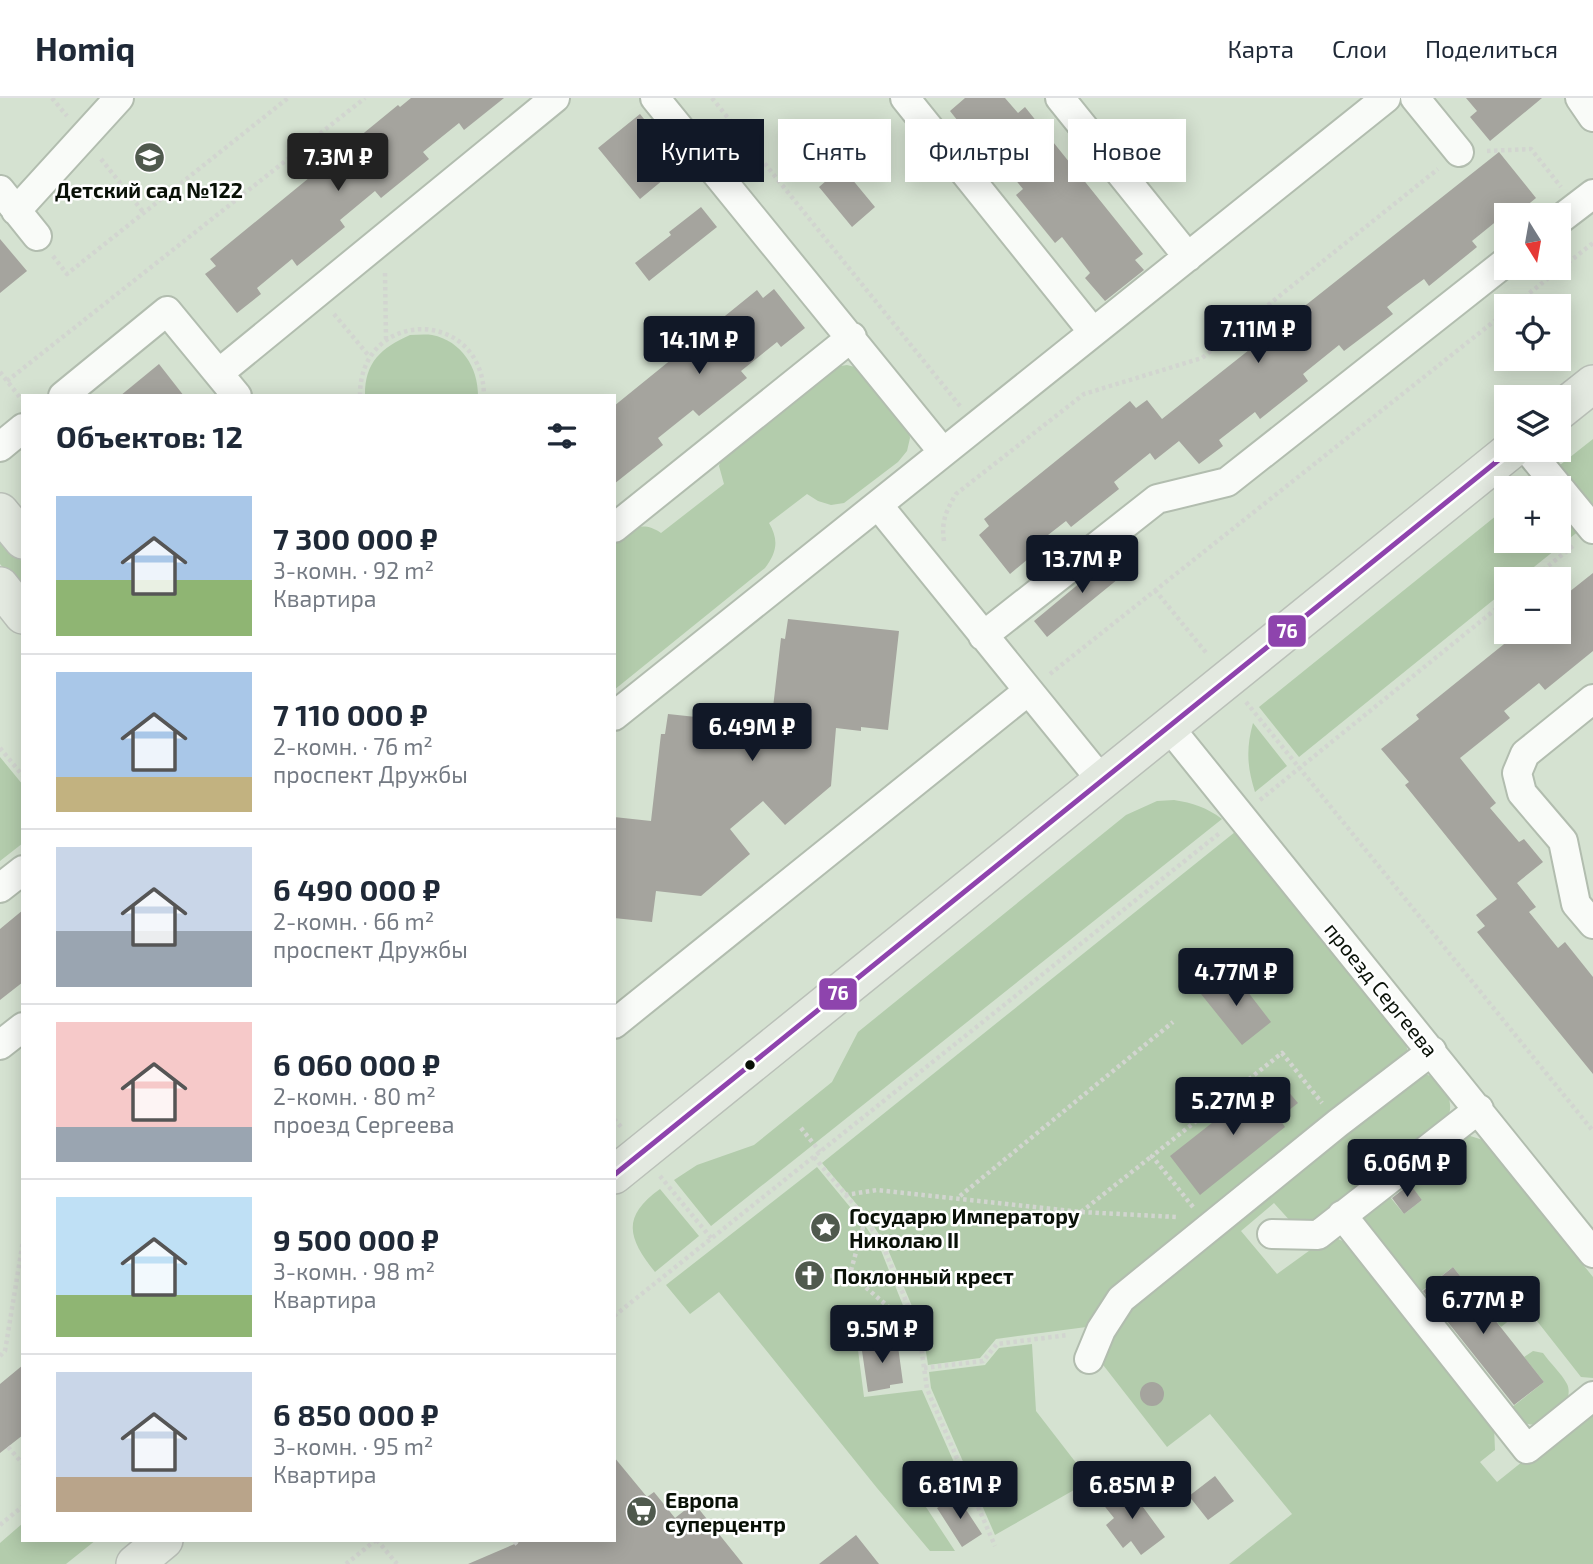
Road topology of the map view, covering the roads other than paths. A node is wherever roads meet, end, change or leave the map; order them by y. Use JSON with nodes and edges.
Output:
{"nodes":[{"id":1,"x":119,"y":98,"type":"edge"},
{"id":2,"x":555,"y":98,"type":"edge"},
{"id":3,"x":655,"y":98,"type":"edge"},
{"id":4,"x":905,"y":98,"type":"edge"},
{"id":5,"x":1060,"y":98,"type":"edge"},
{"id":6,"x":1386,"y":98,"type":"edge"},
{"id":7,"x":1415,"y":98,"type":"edge"},
{"id":8,"x":1580,"y":98,"type":"edge"},
{"id":9,"x":1593,"y":117,"type":"edge"},
{"id":10,"x":1459,"y":152,"type":"road end"},
{"id":11,"x":8,"y":200,"type":"edge"},
{"id":12,"x":37,"y":236,"type":"road end"},
{"id":13,"x":1188,"y":257,"type":"junction"},
{"id":14,"x":1494,"y":271,"type":"edge"},
{"id":15,"x":1093,"y":332,"type":"junction"},
{"id":16,"x":852,"y":337,"type":"junction"},
{"id":17,"x":219,"y":373,"type":"junction"},
{"id":18,"x":1593,"y":384,"type":"edge"},
{"id":19,"x":65,"y":394,"type":"edge"},
{"id":20,"x":235,"y":394,"type":"edge"},
{"id":21,"x":1571,"y":401,"type":"edge"},
{"id":22,"x":21,"y":431,"type":"edge"},
{"id":23,"x":0,"y":447,"type":"edge"},
{"id":24,"x":943,"y":452,"type":"junction"},
{"id":25,"x":1496,"y":462,"type":"edge"},
{"id":26,"x":1537,"y":462,"type":"edge"},
{"id":27,"x":878,"y":505,"type":"junction"},
{"id":28,"x":0,"y":512,"type":"edge"},
{"id":29,"x":616,"y":526,"type":"edge"},
{"id":30,"x":1588,"y":534,"type":"edge"},
{"id":31,"x":21,"y":538,"type":"edge"},
{"id":32,"x":0,"y":586,"type":"edge"},
{"id":33,"x":21,"y":612,"type":"edge"},
{"id":34,"x":983,"y":636,"type":"junction"},
{"id":35,"x":1028,"y":691,"type":"junction"},
{"id":36,"x":1593,"y":699,"type":"edge"},
{"id":37,"x":616,"y":714,"type":"edge"},
{"id":38,"x":1169,"y":727,"type":"junction"},
{"id":39,"x":1101,"y":782,"type":"junction"},
{"id":40,"x":21,"y":872,"type":"edge"},
{"id":41,"x":0,"y":888,"type":"edge"},
{"id":42,"x":1593,"y":924,"type":"edge"},
{"id":43,"x":616,"y":1022,"type":"edge"},
{"id":44,"x":21,"y":1029,"type":"edge"},
{"id":45,"x":0,"y":1045,"type":"edge"},
{"id":46,"x":1432,"y":1051,"type":"junction"},
{"id":47,"x":1479,"y":1109,"type":"junction"},
{"id":48,"x":616,"y":1173,"type":"edge"},
{"id":49,"x":1342,"y":1216,"type":"junction"},
{"id":50,"x":1272,"y":1234,"type":"dead end"},
{"id":51,"x":1593,"y":1253,"type":"edge"},
{"id":52,"x":1089,"y":1359,"type":"dead end"},
{"id":53,"x":1593,"y":1396,"type":"edge"},
{"id":54,"x":162,"y":1542,"type":"edge"},
{"id":55,"x":135,"y":1564,"type":"edge"}],
"edges":[{"from":1,"to":11,"type":"street"},
{"from":2,"to":17,"type":"street"},
{"from":3,"to":16,"type":"street"},
{"from":4,"to":15,"type":"street"},
{"from":5,"to":13,"type":"street"},
{"from":6,"to":13,"type":"street"},
{"from":7,"to":10,"type":"street"},
{"from":8,"to":9,"type":"street"},
{"from":11,"to":12,"type":"street"},
{"from":13,"to":15,"type":"street"},
{"from":14,"to":34,"type":"street"},
{"from":15,"to":24,"type":"street"},
{"from":16,"to":24,"type":"street"},
{"from":16,"to":29,"type":"street"},
{"from":17,"to":19,"type":"street"},
{"from":17,"to":20,"type":"street"},
{"from":18,"to":21,"type":"main road"},
{"from":22,"to":23,"type":"street"},
{"from":24,"to":27,"type":"street"},
{"from":25,"to":38,"type":"main road"},
{"from":26,"to":30,"type":"street"},
{"from":27,"to":34,"type":"street"},
{"from":27,"to":37,"type":"street"},
{"from":28,"to":31,"type":"main road"},
{"from":32,"to":33,"type":"main road"},
{"from":34,"to":35,"type":"street"},
{"from":35,"to":39,"type":"street"},
{"from":35,"to":43,"type":"street"},
{"from":36,"to":42,"type":"street"},
{"from":38,"to":39,"type":"main road"},
{"from":38,"to":46,"type":"street","name":"проезд Сергеева"},
{"from":39,"to":48,"type":"main road"},
{"from":40,"to":41,"type":"street"},
{"from":44,"to":45,"type":"street"},
{"from":46,"to":47,"type":"street","name":"проезд Сергеева"},
{"from":46,"to":52,"type":"street"},
{"from":47,"to":49,"type":"street"},
{"from":47,"to":51,"type":"street","name":"проезд Сергеева"},
{"from":49,"to":50,"type":"street"},
{"from":49,"to":53,"type":"street"},
{"from":54,"to":55,"type":"main road"}]}
